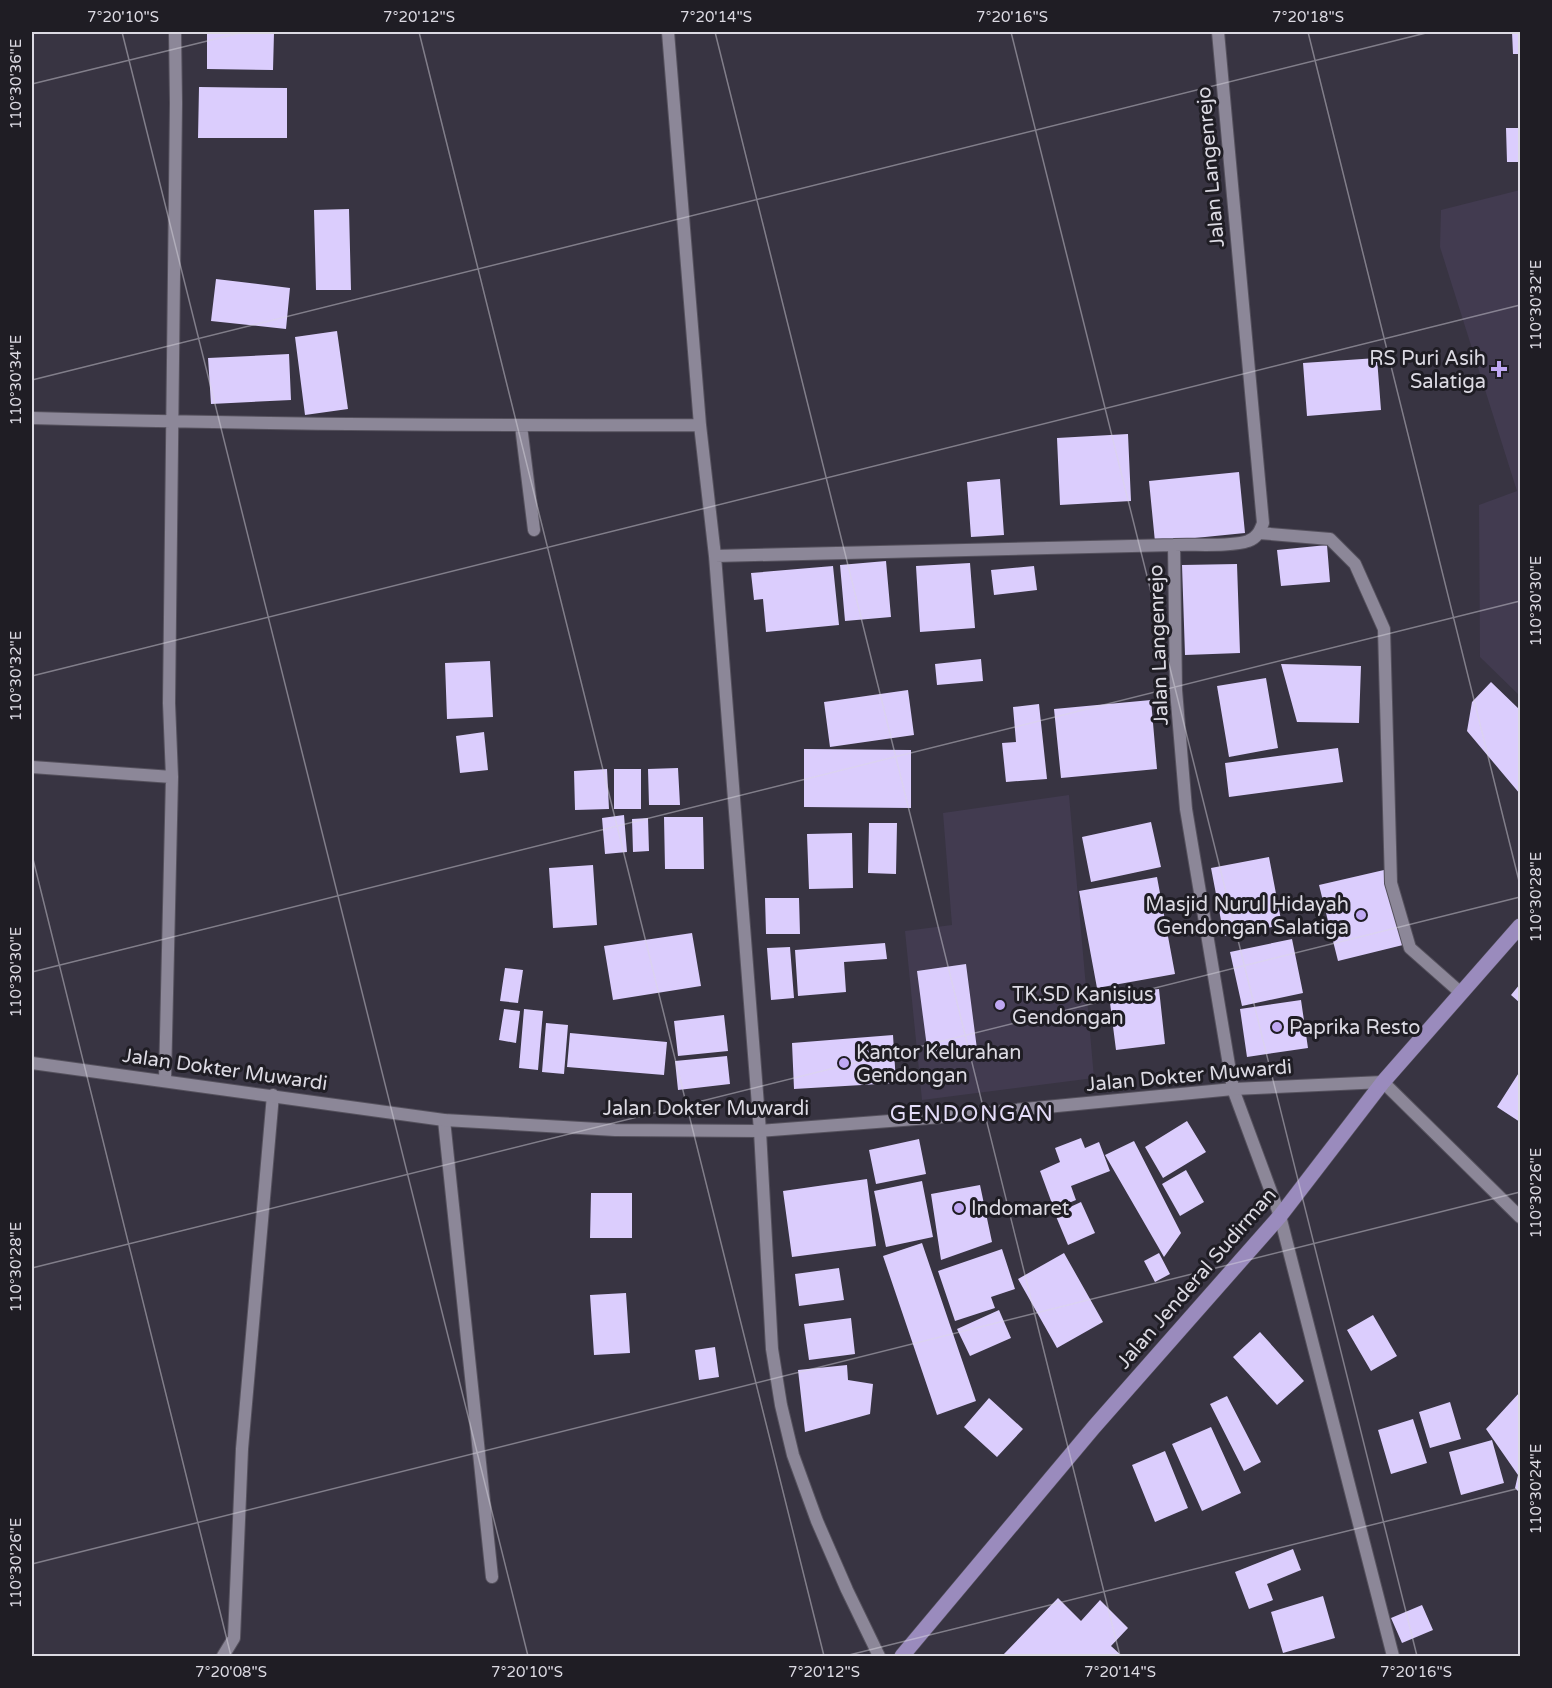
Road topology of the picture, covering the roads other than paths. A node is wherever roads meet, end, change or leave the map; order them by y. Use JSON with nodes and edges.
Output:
{"nodes":[{"id":1,"x":175,"y":32,"type":"edge"},
{"id":2,"x":668,"y":32,"type":"edge"},
{"id":3,"x":1218,"y":32,"type":"edge"},
{"id":4,"x":32,"y":418,"type":"edge"},
{"id":5,"x":172,"y":422,"type":"junction"},
{"id":6,"x":700,"y":424,"type":"junction"},
{"id":7,"x":522,"y":426,"type":"junction"},
{"id":8,"x":534,"y":530,"type":"dead end"},
{"id":9,"x":1259,"y":533,"type":"junction"},
{"id":10,"x":1174,"y":545,"type":"junction"},
{"id":11,"x":715,"y":556,"type":"junction"},
{"id":12,"x":32,"y":767,"type":"edge"},
{"id":13,"x":172,"y":777,"type":"junction"},
{"id":14,"x":1521,"y":926,"type":"edge"},
{"id":15,"x":1461,"y":993,"type":"junction"},
{"id":16,"x":32,"y":1062,"type":"edge"},
{"id":17,"x":165,"y":1080,"type":"junction"},
{"id":18,"x":1383,"y":1082,"type":"junction"},
{"id":19,"x":1233,"y":1089,"type":"junction"},
{"id":20,"x":273,"y":1095,"type":"junction"},
{"id":21,"x":444,"y":1120,"type":"junction"},
{"id":22,"x":760,"y":1131,"type":"junction"},
{"id":23,"x":1280,"y":1216,"type":"junction"},
{"id":24,"x":1521,"y":1217,"type":"edge"},
{"id":25,"x":492,"y":1577,"type":"dead end"},
{"id":26,"x":223,"y":1656,"type":"edge"},
{"id":27,"x":879,"y":1656,"type":"edge"},
{"id":28,"x":902,"y":1656,"type":"edge"},
{"id":29,"x":1393,"y":1656,"type":"edge"}],
"edges":[{"from":1,"to":5,"type":"street"},
{"from":2,"to":6,"type":"street"},
{"from":3,"to":9,"type":"street","name":"Jalan Langenrejo"},
{"from":4,"to":5,"type":"street"},
{"from":5,"to":7,"type":"street"},
{"from":5,"to":13,"type":"street"},
{"from":6,"to":7,"type":"street"},
{"from":6,"to":11,"type":"street"},
{"from":7,"to":8,"type":"street"},
{"from":9,"to":10,"type":"street","name":"Jalan Langenrejo"},
{"from":9,"to":15,"type":"street"},
{"from":10,"to":11,"type":"street"},
{"from":10,"to":19,"type":"street","name":"Jalan Langenrejo"},
{"from":11,"to":22,"type":"street"},
{"from":12,"to":13,"type":"street"},
{"from":13,"to":17,"type":"street"},
{"from":14,"to":15,"type":"main road","name":"Jalan Jenderal Sudirman"},
{"from":15,"to":18,"type":"main road","name":"Jalan Jenderal Sudirman"},
{"from":16,"to":17,"type":"street","name":"Jalan Dokter Muwardi"},
{"from":17,"to":20,"type":"street","name":"Jalan Dokter Muwardi"},
{"from":18,"to":19,"type":"street","name":"Jalan Dokter Muwardi"},
{"from":18,"to":23,"type":"main road","name":"Jalan Jenderal Sudirman"},
{"from":18,"to":24,"type":"street"},
{"from":19,"to":22,"type":"street","name":"Jalan Dokter Muwardi"},
{"from":19,"to":23,"type":"street","name":"Jalan Langenrejo"},
{"from":20,"to":21,"type":"street","name":"Jalan Dokter Muwardi"},
{"from":20,"to":26,"type":"street"},
{"from":21,"to":22,"type":"street","name":"Jalan Dokter Muwardi"},
{"from":21,"to":25,"type":"street"},
{"from":22,"to":27,"type":"street"},
{"from":23,"to":28,"type":"main road","name":"Jalan Jenderal Sudirman"},
{"from":23,"to":29,"type":"street","name":"Jalan Langenrejo"}]}
